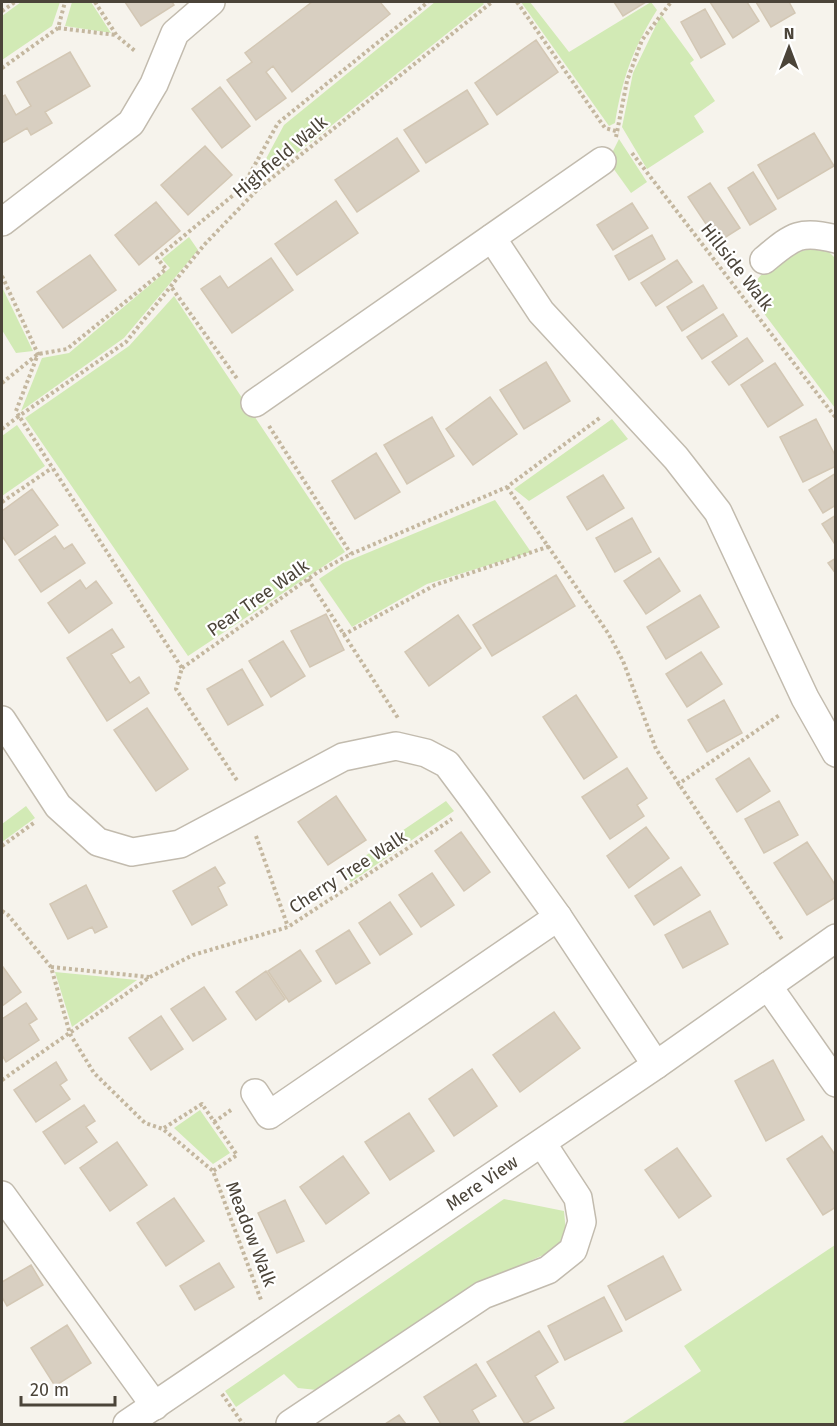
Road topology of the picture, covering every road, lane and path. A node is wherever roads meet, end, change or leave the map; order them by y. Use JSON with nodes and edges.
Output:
{"nodes":[{"id":1,"x":15,"y":2,"type":"edge"},
{"id":2,"x":65,"y":2,"type":"edge"},
{"id":3,"x":95,"y":2,"type":"edge"},
{"id":4,"x":211,"y":2,"type":"edge"},
{"id":5,"x":428,"y":2,"type":"edge"},
{"id":6,"x":491,"y":2,"type":"edge"},
{"id":7,"x":517,"y":2,"type":"edge"},
{"id":8,"x":671,"y":2,"type":"edge"},
{"id":9,"x":2,"y":11,"type":"edge"},
{"id":10,"x":57,"y":28,"type":"junction"},
{"id":11,"x":117,"y":36,"type":"junction"},
{"id":12,"x":2,"y":68,"type":"edge"},
{"id":13,"x":154,"y":84,"type":"junction"},
{"id":14,"x":619,"y":132,"type":"junction"},
{"id":15,"x":624,"y":141,"type":"dead end"},
{"id":16,"x":630,"y":150,"type":"dead end"},
{"id":17,"x":602,"y":161,"type":"dead end"},
{"id":18,"x":2,"y":222,"type":"edge"},
{"id":19,"x":492,"y":238,"type":"junction"},
{"id":20,"x":836,"y":239,"type":"edge"},
{"id":21,"x":764,"y":260,"type":"dead end"},
{"id":22,"x":2,"y":276,"type":"edge"},
{"id":23,"x":172,"y":288,"type":"junction"},
{"id":24,"x":38,"y":354,"type":"junction"},
{"id":25,"x":2,"y":383,"type":"edge"},
{"id":26,"x":622,"y":400,"type":"junction"},
{"id":27,"x":255,"y":403,"type":"junction"},
{"id":28,"x":19,"y":416,"type":"junction"},
{"id":29,"x":836,"y":418,"type":"edge"},
{"id":30,"x":2,"y":429,"type":"edge"},
{"id":31,"x":52,"y":468,"type":"junction"},
{"id":32,"x":507,"y":487,"type":"junction"},
{"id":33,"x":2,"y":502,"type":"edge"},
{"id":34,"x":550,"y":546,"type":"junction"},
{"id":35,"x":351,"y":554,"type":"junction"},
{"id":36,"x":308,"y":579,"type":"junction"},
{"id":37,"x":343,"y":635,"type":"junction"},
{"id":38,"x":182,"y":668,"type":"junction"},
{"id":39,"x":805,"y":698,"type":"junction"},
{"id":40,"x":2,"y":720,"type":"edge"},
{"id":41,"x":402,"y":747,"type":"junction"},
{"id":42,"x":836,"y":753,"type":"edge"},
{"id":43,"x":677,"y":785,"type":"junction"},
{"id":44,"x":476,"y":802,"type":"junction"},
{"id":45,"x":58,"y":806,"type":"junction"},
{"id":46,"x":250,"y":807,"type":"junction"},
{"id":47,"x":2,"y":846,"type":"edge"},
{"id":48,"x":2,"y":911,"type":"edge"},
{"id":49,"x":558,"y":917,"type":"junction"},
{"id":50,"x":288,"y":927,"type":"junction"},
{"id":51,"x":836,"y":938,"type":"edge"},
{"id":52,"x":798,"y":963,"type":"junction"},
{"id":53,"x":51,"y":967,"type":"junction"},
{"id":54,"x":150,"y":977,"type":"junction"},
{"id":55,"x":768,"y":986,"type":"junction"},
{"id":56,"x":70,"y":1034,"type":"junction"},
{"id":57,"x":656,"y":1065,"type":"junction"},
{"id":58,"x":2,"y":1080,"type":"edge"},
{"id":59,"x":836,"y":1083,"type":"edge"},
{"id":60,"x":255,"y":1093,"type":"dead end"},
{"id":61,"x":163,"y":1129,"type":"junction"},
{"id":62,"x":542,"y":1143,"type":"junction"},
{"id":63,"x":213,"y":1171,"type":"junction"},
{"id":64,"x":2,"y":1195,"type":"edge"},
{"id":65,"x":275,"y":1324,"type":"junction"},
{"id":66,"x":206,"y":1371,"type":"junction"},
{"id":67,"x":155,"y":1406,"type":"junction"},
{"id":68,"x":281,"y":1421,"type":"edge"},
{"id":69,"x":127,"y":1425,"type":"edge"},
{"id":70,"x":243,"y":1425,"type":"edge"}],
"edges":[{"from":1,"to":9,"type":"path"},
{"from":2,"to":10,"type":"path"},
{"from":3,"to":11,"type":"path"},
{"from":4,"to":13,"type":"street"},
{"from":5,"to":24,"type":"path","name":"Highfield Walk"},
{"from":6,"to":23,"type":"path","name":"Highfield Walk"},
{"from":7,"to":14,"type":"path"},
{"from":8,"to":14,"type":"path"},
{"from":10,"to":11,"type":"path"},
{"from":10,"to":12,"type":"path"},
{"from":11,"to":13,"type":"path"},
{"from":13,"to":18,"type":"street"},
{"from":14,"to":15,"type":"path"},
{"from":16,"to":29,"type":"path","name":"Hillside Walk"},
{"from":17,"to":19,"type":"street"},
{"from":19,"to":26,"type":"street"},
{"from":19,"to":27,"type":"street"},
{"from":20,"to":21,"type":"street"},
{"from":22,"to":24,"type":"path"},
{"from":23,"to":27,"type":"path"},
{"from":23,"to":28,"type":"path","name":"Highfield Walk"},
{"from":24,"to":25,"type":"path","name":"Highfield Walk"},
{"from":24,"to":28,"type":"path"},
{"from":26,"to":32,"type":"path","name":"Pear Tree Walk"},
{"from":26,"to":39,"type":"street"},
{"from":27,"to":35,"type":"path"},
{"from":28,"to":30,"type":"path","name":"Highfield Walk"},
{"from":28,"to":31,"type":"path"},
{"from":31,"to":33,"type":"path"},
{"from":31,"to":38,"type":"path"},
{"from":32,"to":34,"type":"path"},
{"from":32,"to":35,"type":"path","name":"Pear Tree Walk"},
{"from":34,"to":37,"type":"path"},
{"from":34,"to":43,"type":"path"},
{"from":35,"to":36,"type":"path","name":"Pear Tree Walk"},
{"from":36,"to":37,"type":"path"},
{"from":36,"to":38,"type":"path","name":"Pear Tree Walk"},
{"from":37,"to":41,"type":"path"},
{"from":38,"to":46,"type":"path"},
{"from":39,"to":42,"type":"street"},
{"from":39,"to":43,"type":"path"},
{"from":40,"to":45,"type":"street"},
{"from":41,"to":44,"type":"street"},
{"from":41,"to":46,"type":"street"},
{"from":43,"to":52,"type":"path"},
{"from":44,"to":49,"type":"street"},
{"from":44,"to":50,"type":"path","name":"Cherry Tree Walk"},
{"from":45,"to":46,"type":"street"},
{"from":45,"to":47,"type":"path"},
{"from":46,"to":50,"type":"path"},
{"from":48,"to":53,"type":"path","name":"Meadow Walk"},
{"from":49,"to":57,"type":"street"},
{"from":49,"to":60,"type":"street"},
{"from":50,"to":54,"type":"path","name":"Cherry Tree Walk"},
{"from":51,"to":52,"type":"street","name":"Mere View"},
{"from":52,"to":55,"type":"street","name":"Mere View"},
{"from":53,"to":54,"type":"path"},
{"from":53,"to":56,"type":"path","name":"Meadow Walk"},
{"from":54,"to":56,"type":"path","name":"Cherry Tree Walk"},
{"from":55,"to":57,"type":"street","name":"Mere View"},
{"from":55,"to":59,"type":"street"},
{"from":56,"to":58,"type":"path","name":"Cherry Tree Walk"},
{"from":56,"to":61,"type":"path","name":"Meadow Walk"},
{"from":57,"to":62,"type":"street","name":"Mere View"},
{"from":61,"to":63,"type":"path","name":"Meadow Walk"},
{"from":61,"to":63,"type":"path"},
{"from":62,"to":65,"type":"street","name":"Mere View"},
{"from":62,"to":68,"type":"street"},
{"from":63,"to":65,"type":"path","name":"Meadow Walk"},
{"from":64,"to":67,"type":"street"},
{"from":65,"to":66,"type":"street","name":"Mere View"},
{"from":66,"to":67,"type":"street","name":"Mere View"},
{"from":66,"to":70,"type":"path"},
{"from":67,"to":69,"type":"street","name":"Mere View"}]}
